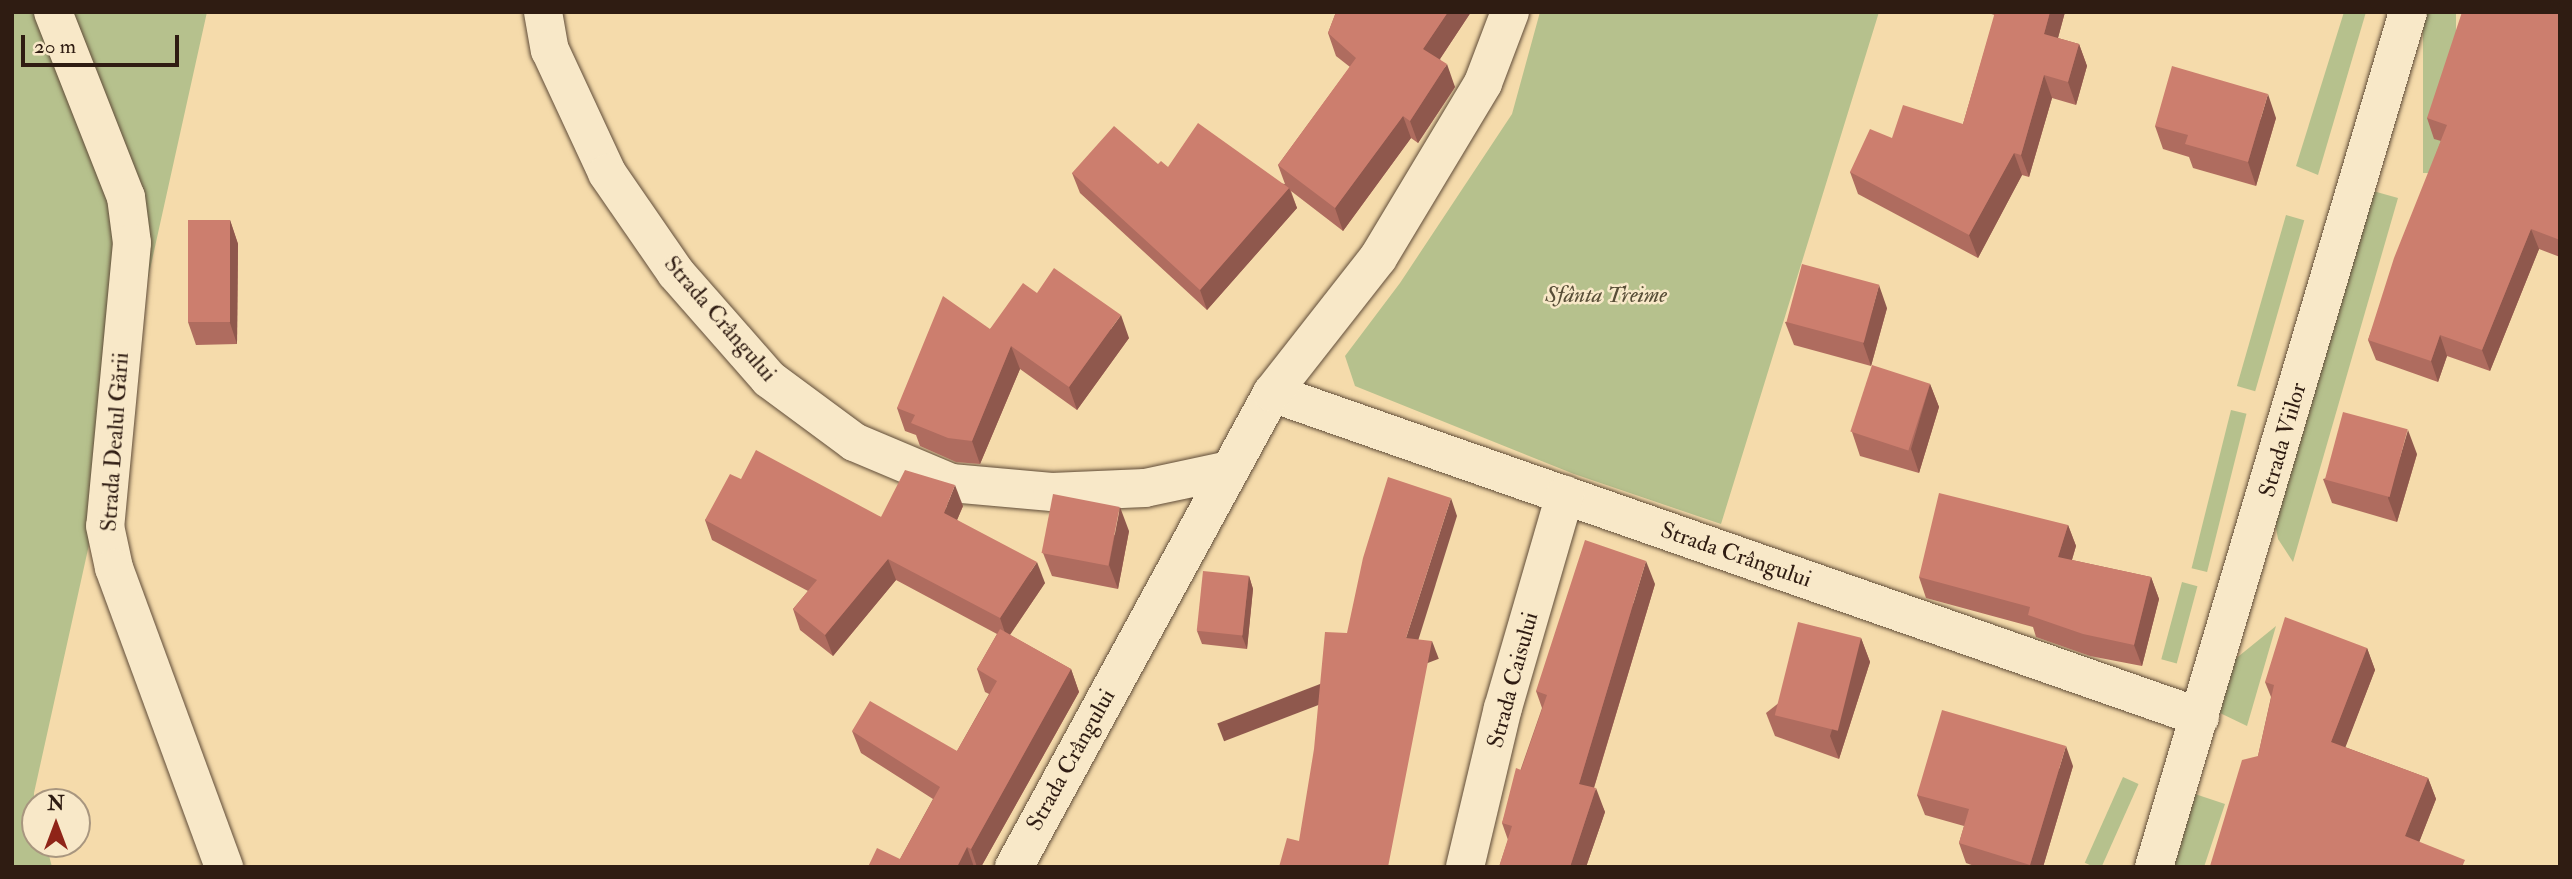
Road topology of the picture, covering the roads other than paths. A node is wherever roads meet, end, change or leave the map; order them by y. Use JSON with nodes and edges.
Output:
{"nodes":[{"id":1,"x":53,"y":12,"type":"edge"},
{"id":2,"x":543,"y":12,"type":"edge"},
{"id":3,"x":1510,"y":12,"type":"edge"},
{"id":4,"x":2408,"y":12,"type":"edge"},
{"id":5,"x":1272,"y":393,"type":"junction"},
{"id":6,"x":1230,"y":470,"type":"junction"},
{"id":7,"x":1565,"y":495,"type":"junction"},
{"id":8,"x":2200,"y":717,"type":"junction"},
{"id":9,"x":224,"y":867,"type":"edge"},
{"id":10,"x":1014,"y":867,"type":"edge"},
{"id":11,"x":1465,"y":867,"type":"edge"},
{"id":12,"x":2154,"y":867,"type":"edge"}],
"edges":[{"from":1,"to":9,"type":"street","name":"Strada Dealul Gării"},
{"from":2,"to":6,"type":"street","name":"Strada Crângului"},
{"from":3,"to":5,"type":"street","name":"Strada Crângului"},
{"from":4,"to":8,"type":"street","name":"Strada Viilor"},
{"from":5,"to":6,"type":"street","name":"Strada Crângului"},
{"from":5,"to":7,"type":"street","name":"Strada Crângului"},
{"from":6,"to":10,"type":"street","name":"Strada Crângului"},
{"from":7,"to":8,"type":"street","name":"Strada Crângului"},
{"from":7,"to":11,"type":"street","name":"Strada Caisului"},
{"from":8,"to":12,"type":"street","name":"Strada Viilor"}]}
